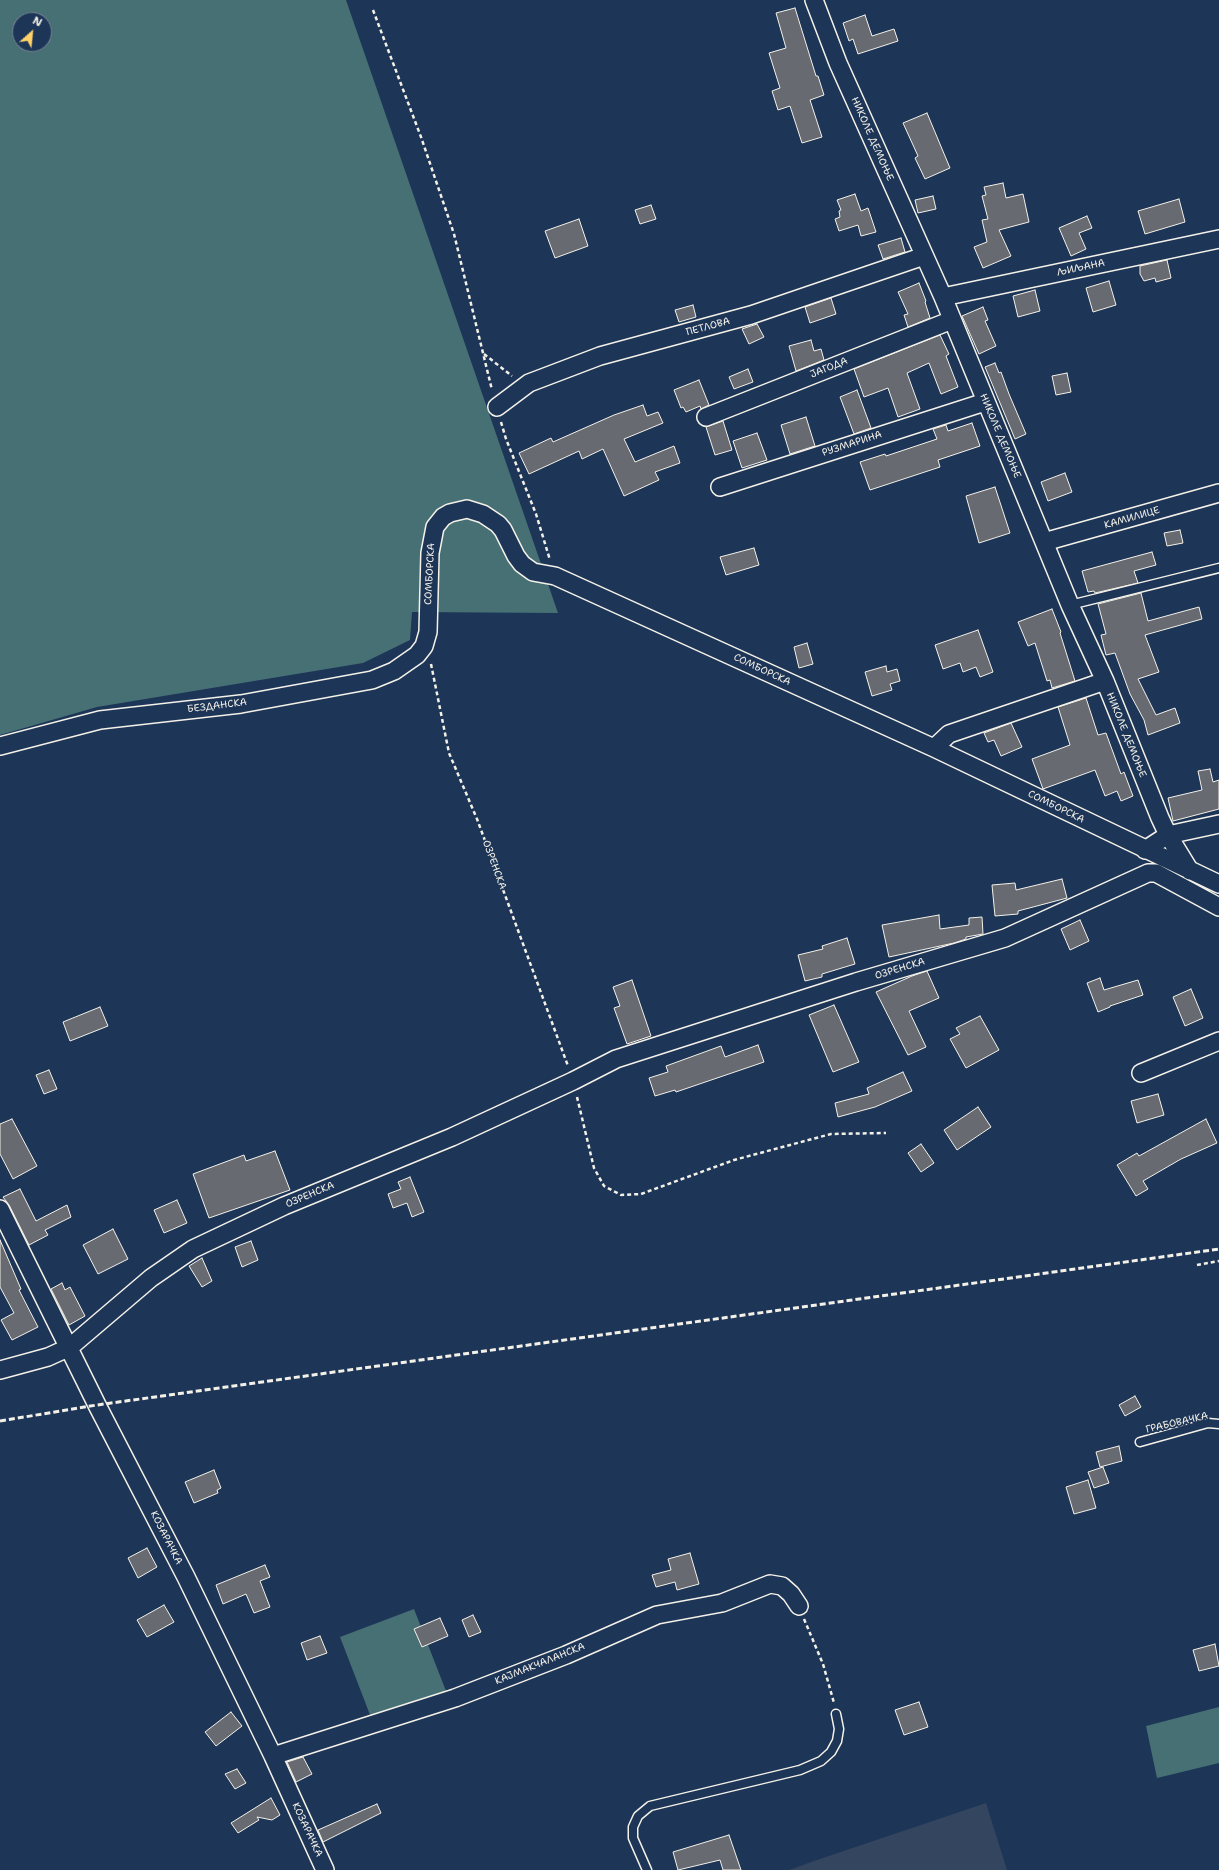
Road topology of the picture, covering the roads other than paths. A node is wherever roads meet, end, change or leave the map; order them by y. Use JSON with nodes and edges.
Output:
{"nodes":[{"id":1,"x":814,"y":0,"type":"edge"},
{"id":2,"x":1219,"y":239,"type":"edge"},
{"id":3,"x":924,"y":256,"type":"junction"},
{"id":4,"x":943,"y":296,"type":"junction"},
{"id":5,"x":952,"y":320,"type":"junction"},
{"id":6,"x":985,"y":402,"type":"junction"},
{"id":7,"x":497,"y":407,"type":"road end"},
{"id":8,"x":706,"y":417,"type":"dead end"},
{"id":9,"x":720,"y":486,"type":"dead end"},
{"id":10,"x":1219,"y":493,"type":"edge"},
{"id":11,"x":1044,"y":542,"type":"junction"},
{"id":12,"x":1219,"y":568,"type":"edge"},
{"id":13,"x":1070,"y":606,"type":"junction"},
{"id":14,"x":424,"y":646,"type":"joint"},
{"id":15,"x":1105,"y":681,"type":"junction"},
{"id":16,"x":0,"y":746,"type":"edge"},
{"id":17,"x":934,"y":748,"type":"junction"},
{"id":18,"x":1219,"y":824,"type":"edge"},
{"id":19,"x":1168,"y":835,"type":"junction"},
{"id":20,"x":1145,"y":850,"type":"junction"},
{"id":21,"x":1190,"y":871,"type":"junction"},
{"id":22,"x":1219,"y":884,"type":"edge"},
{"id":23,"x":1219,"y":907,"type":"edge"},
{"id":24,"x":1219,"y":1041,"type":"edge"},
{"id":25,"x":1141,"y":1073,"type":"dead end"},
{"id":26,"x":0,"y":1209,"type":"edge"},
{"id":27,"x":70,"y":1347,"type":"junction"},
{"id":28,"x":0,"y":1370,"type":"edge"},
{"id":29,"x":1219,"y":1424,"type":"edge"},
{"id":30,"x":1140,"y":1442,"type":"dead end"},
{"id":31,"x":799,"y":1606,"type":"road end"},
{"id":32,"x":836,"y":1714,"type":"road end"},
{"id":33,"x":272,"y":1756,"type":"junction"},
{"id":34,"x":326,"y":1870,"type":"edge"},
{"id":35,"x":647,"y":1870,"type":"edge"}],
"edges":[{"from":1,"to":3,"type":"street","name":"НИКОЛЕ ДЕМОЊЕ"},
{"from":2,"to":4,"type":"street","name":"ЉИЉАНА"},
{"from":3,"to":4,"type":"street","name":"НИКОЛЕ ДЕМОЊЕ"},
{"from":3,"to":7,"type":"street","name":"ПЕТЛОВА"},
{"from":4,"to":5,"type":"street","name":"НИКОЛЕ ДЕМОЊЕ"},
{"from":5,"to":6,"type":"street","name":"НИКОЛЕ ДЕМОЊЕ"},
{"from":5,"to":8,"type":"street","name":"ЈАГОДА"},
{"from":6,"to":9,"type":"street","name":"РУЗМАРИНА"},
{"from":6,"to":11,"type":"street","name":"НИКОЛЕ ДЕМОЊЕ"},
{"from":10,"to":11,"type":"street","name":"КАМИЛИЦЕ"},
{"from":11,"to":13,"type":"street","name":"НИКОЛЕ ДЕМОЊЕ"},
{"from":12,"to":13,"type":"lane"},
{"from":13,"to":15,"type":"street","name":"НИКОЛЕ ДЕМОЊЕ"},
{"from":14,"to":16,"type":"street","name":"БЕЗДАНСКА"},
{"from":14,"to":17,"type":"street","name":"СОМБОРСКА"},
{"from":15,"to":17,"type":"street"},
{"from":15,"to":19,"type":"street","name":"НИКОЛЕ ДЕМОЊЕ"},
{"from":17,"to":20,"type":"street","name":"СОМБОРСКА"},
{"from":18,"to":19,"type":"street"},
{"from":19,"to":20,"type":"street"},
{"from":19,"to":21,"type":"street","name":"НИКОЛЕ ДЕМОЊЕ"},
{"from":20,"to":21,"type":"street","name":"СОМБОРСКА"},
{"from":21,"to":22,"type":"street","name":"СОМБОРСКА"},
{"from":23,"to":27,"type":"street","name":"ОЗРЕНСКА"},
{"from":24,"to":25,"type":"street"},
{"from":26,"to":27,"type":"street","name":"КОЗАРАЧКА"},
{"from":27,"to":28,"type":"street","name":"ОЗРЕНСКА"},
{"from":27,"to":33,"type":"street","name":"КОЗАРАЧКА"},
{"from":29,"to":30,"type":"lane","name":"ГРАБОВАЧКА"},
{"from":31,"to":33,"type":"street","name":"КАЈМАКЧАЛАНСКА"},
{"from":32,"to":35,"type":"lane"},
{"from":33,"to":34,"type":"street","name":"КОЗАРАЧКА"}]}
